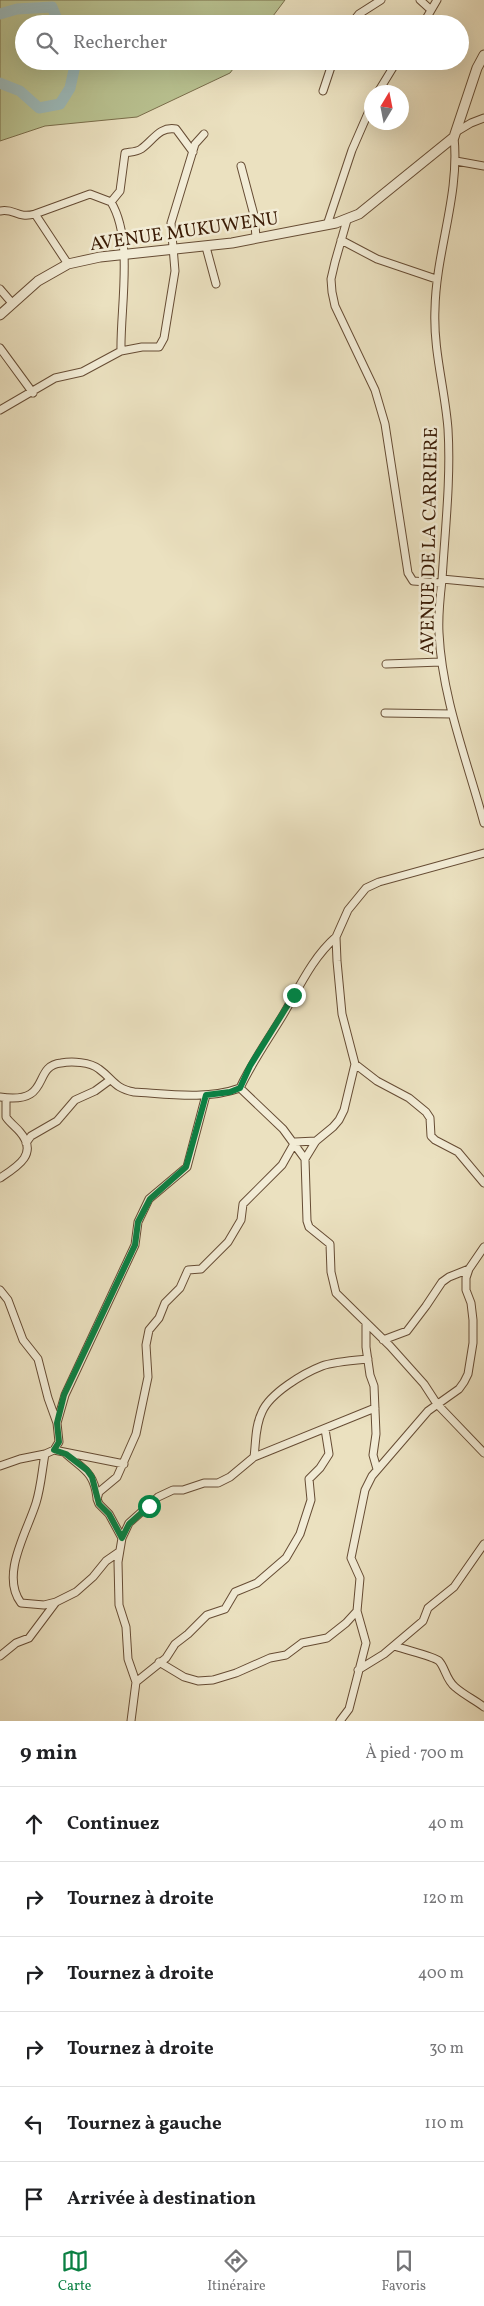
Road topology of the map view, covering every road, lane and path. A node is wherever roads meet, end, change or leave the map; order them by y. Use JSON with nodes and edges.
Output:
{"nodes":[{"id":1,"x":381,"y":0,"type":"edge"},
{"id":2,"x":420,"y":0,"type":"edge"},
{"id":3,"x":437,"y":0,"type":"edge"},
{"id":4,"x":431,"y":10,"type":"junction"},
{"id":5,"x":359,"y":15,"type":"edge"},
{"id":6,"x":428,"y":15,"type":"edge"},
{"id":7,"x":484,"y":55,"type":"edge"},
{"id":8,"x":330,"y":70,"type":"edge"},
{"id":9,"x":391,"y":70,"type":"edge"},
{"id":10,"x":382,"y":85,"type":"edge"},
{"id":11,"x":323,"y":91,"type":"dead end"},
{"id":12,"x":484,"y":118,"type":"edge"},
{"id":13,"x":364,"y":122,"type":"edge"},
{"id":14,"x":204,"y":134,"type":"dead end"},
{"id":15,"x":455,"y":134,"type":"junction"},
{"id":16,"x":193,"y":152,"type":"junction"},
{"id":17,"x":456,"y":161,"type":"junction"},
{"id":18,"x":241,"y":166,"type":"dead end"},
{"id":19,"x":484,"y":166,"type":"edge"},
{"id":20,"x":111,"y":202,"type":"junction"},
{"id":21,"x":0,"y":211,"type":"edge"},
{"id":22,"x":35,"y":214,"type":"junction"},
{"id":23,"x":347,"y":220,"type":"junction"},
{"id":24,"x":327,"y":225,"type":"junction"},
{"id":25,"x":256,"y":237,"type":"junction"},
{"id":26,"x":341,"y":240,"type":"junction"},
{"id":27,"x":206,"y":247,"type":"junction"},
{"id":28,"x":174,"y":250,"type":"junction"},
{"id":29,"x":124,"y":255,"type":"junction"},
{"id":30,"x":68,"y":264,"type":"junction"},
{"id":31,"x":436,"y":279,"type":"junction"},
{"id":32,"x":216,"y":284,"type":"dead end"},
{"id":33,"x":0,"y":289,"type":"edge"},
{"id":34,"x":12,"y":303,"type":"junction"},
{"id":35,"x":0,"y":315,"type":"edge"},
{"id":36,"x":0,"y":348,"type":"edge"},
{"id":37,"x":121,"y":351,"type":"junction"},
{"id":38,"x":32,"y":393,"type":"junction"},
{"id":39,"x":0,"y":410,"type":"edge"},
{"id":40,"x":442,"y":581,"type":"junction"},
{"id":41,"x":484,"y":583,"type":"edge"},
{"id":42,"x":441,"y":662,"type":"junction"},
{"id":43,"x":386,"y":664,"type":"dead end"},
{"id":44,"x":385,"y":713,"type":"dead end"},
{"id":45,"x":452,"y":714,"type":"junction"},
{"id":46,"x":484,"y":823,"type":"edge"},
{"id":47,"x":484,"y":853,"type":"edge"},
{"id":48,"x":336,"y":936,"type":"junction"},
{"id":49,"x":355,"y":1064,"type":"junction"},
{"id":50,"x":110,"y":1080,"type":"junction"},
{"id":51,"x":240,"y":1088,"type":"junction"},
{"id":52,"x":206,"y":1095,"type":"junction"},
{"id":53,"x":3,"y":1097,"type":"edge"},
{"id":54,"x":316,"y":1141,"type":"junction"},
{"id":55,"x":294,"y":1142,"type":"junction"},
{"id":56,"x":26,"y":1143,"type":"junction"},
{"id":57,"x":305,"y":1159,"type":"junction"},
{"id":58,"x":0,"y":1178,"type":"edge"},
{"id":59,"x":484,"y":1183,"type":"edge"},
{"id":60,"x":484,"y":1247,"type":"edge"},
{"id":61,"x":469,"y":1270,"type":"junction"},
{"id":62,"x":0,"y":1290,"type":"edge"},
{"id":63,"x":366,"y":1323,"type":"junction"},
{"id":64,"x":383,"y":1340,"type":"junction"},
{"id":65,"x":368,"y":1359,"type":"junction"},
{"id":66,"x":437,"y":1404,"type":"junction"},
{"id":67,"x":375,"y":1408,"type":"junction"},
{"id":68,"x":57,"y":1423,"type":"junction"},
{"id":69,"x":325,"y":1429,"type":"junction"},
{"id":70,"x":54,"y":1450,"type":"junction"},
{"id":71,"x":484,"y":1453,"type":"edge"},
{"id":72,"x":45,"y":1454,"type":"junction"},
{"id":73,"x":66,"y":1454,"type":"junction"},
{"id":74,"x":254,"y":1457,"type":"junction"},
{"id":75,"x":124,"y":1464,"type":"junction"},
{"id":76,"x":0,"y":1466,"type":"edge"},
{"id":77,"x":377,"y":1469,"type":"junction"},
{"id":78,"x":97,"y":1499,"type":"junction"},
{"id":79,"x":122,"y":1538,"type":"junction"},
{"id":80,"x":484,"y":1544,"type":"edge"},
{"id":81,"x":119,"y":1552,"type":"junction"},
{"id":82,"x":56,"y":1602,"type":"junction"},
{"id":83,"x":357,"y":1611,"type":"junction"},
{"id":84,"x":395,"y":1646,"type":"junction"},
{"id":85,"x":0,"y":1656,"type":"edge"},
{"id":86,"x":159,"y":1662,"type":"junction"},
{"id":87,"x":358,"y":1670,"type":"junction"},
{"id":88,"x":136,"y":1682,"type":"junction"},
{"id":89,"x":484,"y":1708,"type":"edge"},
{"id":90,"x":131,"y":1721,"type":"edge"},
{"id":91,"x":340,"y":1721,"type":"edge"}],
"edges":[{"from":1,"to":5,"type":"street"},
{"from":2,"to":4,"type":"street"},
{"from":3,"to":4,"type":"street"},
{"from":4,"to":6,"type":"street"},
{"from":7,"to":15,"type":"street"},
{"from":8,"to":11,"type":"street"},
{"from":9,"to":10,"type":"street"},
{"from":12,"to":15,"type":"street"},
{"from":13,"to":24,"type":"street"},
{"from":14,"to":16,"type":"street"},
{"from":15,"to":17,"type":"street","name":"AVENUE DE LA CARRIERE"},
{"from":15,"to":23,"type":"street","name":"AVENUE MUKUWENU"},
{"from":16,"to":20,"type":"street"},
{"from":16,"to":28,"type":"street"},
{"from":17,"to":19,"type":"street"},
{"from":17,"to":31,"type":"street","name":"AVENUE DE LA CARRIERE"},
{"from":18,"to":25,"type":"street"},
{"from":20,"to":22,"type":"street"},
{"from":20,"to":29,"type":"street"},
{"from":21,"to":22,"type":"street"},
{"from":22,"to":30,"type":"street"},
{"from":23,"to":24,"type":"street","name":"AVENUE MUKUWENU"},
{"from":23,"to":26,"type":"street"},
{"from":24,"to":25,"type":"street","name":"AVENUE MUKUWENU"},
{"from":25,"to":27,"type":"street","name":"AVENUE MUKUWENU"},
{"from":26,"to":31,"type":"street"},
{"from":26,"to":40,"type":"street"},
{"from":27,"to":28,"type":"street","name":"AVENUE MUKUWENU"},
{"from":27,"to":32,"type":"street"},
{"from":28,"to":29,"type":"street","name":"AVENUE MUKUWENU"},
{"from":28,"to":37,"type":"street"},
{"from":29,"to":30,"type":"street","name":"AVENUE MUKUWENU"},
{"from":29,"to":37,"type":"street"},
{"from":30,"to":34,"type":"street","name":"AVENUE MUKUWENU"},
{"from":31,"to":40,"type":"street","name":"AVENUE DE LA CARRIERE"},
{"from":33,"to":34,"type":"street"},
{"from":34,"to":35,"type":"street","name":"AVENUE MUKUWENU"},
{"from":36,"to":38,"type":"street"},
{"from":37,"to":38,"type":"street"},
{"from":38,"to":39,"type":"street"},
{"from":40,"to":41,"type":"street"},
{"from":40,"to":42,"type":"street","name":"AVENUE DE LA CARRIERE"},
{"from":42,"to":43,"type":"street"},
{"from":42,"to":45,"type":"street","name":"AVENUE DE LA CARRIERE"},
{"from":44,"to":45,"type":"street"},
{"from":45,"to":46,"type":"street","name":"AVENUE DE LA CARRIERE"},
{"from":47,"to":48,"type":"street"},
{"from":48,"to":49,"type":"street"},
{"from":48,"to":51,"type":"street"},
{"from":49,"to":54,"type":"street"},
{"from":49,"to":59,"type":"street"},
{"from":50,"to":52,"type":"street"},
{"from":50,"to":53,"type":"street"},
{"from":50,"to":56,"type":"street"},
{"from":51,"to":52,"type":"street"},
{"from":51,"to":55,"type":"street"},
{"from":52,"to":68,"type":"street"},
{"from":53,"to":56,"type":"street"},
{"from":54,"to":55,"type":"street"},
{"from":54,"to":57,"type":"street"},
{"from":55,"to":57,"type":"street"},
{"from":55,"to":75,"type":"street"},
{"from":56,"to":58,"type":"street"},
{"from":57,"to":63,"type":"street"},
{"from":60,"to":61,"type":"street"},
{"from":61,"to":64,"type":"street"},
{"from":61,"to":66,"type":"street"},
{"from":62,"to":68,"type":"street"},
{"from":63,"to":64,"type":"street"},
{"from":63,"to":65,"type":"street"},
{"from":64,"to":66,"type":"street"},
{"from":65,"to":67,"type":"street"},
{"from":65,"to":74,"type":"street"},
{"from":66,"to":71,"type":"street"},
{"from":66,"to":77,"type":"street"},
{"from":67,"to":69,"type":"street"},
{"from":67,"to":77,"type":"street"},
{"from":68,"to":70,"type":"street"},
{"from":69,"to":74,"type":"street"},
{"from":69,"to":86,"type":"street"},
{"from":70,"to":72,"type":"street"},
{"from":70,"to":73,"type":"street"},
{"from":72,"to":76,"type":"street"},
{"from":72,"to":82,"type":"street"},
{"from":73,"to":75,"type":"street"},
{"from":73,"to":78,"type":"street"},
{"from":74,"to":79,"type":"street"},
{"from":75,"to":78,"type":"street"},
{"from":77,"to":83,"type":"street"},
{"from":78,"to":79,"type":"street"},
{"from":79,"to":81,"type":"street"},
{"from":80,"to":84,"type":"street"},
{"from":81,"to":82,"type":"street"},
{"from":81,"to":88,"type":"street"},
{"from":82,"to":85,"type":"street"},
{"from":83,"to":86,"type":"street"},
{"from":83,"to":87,"type":"street"},
{"from":84,"to":87,"type":"street"},
{"from":84,"to":89,"type":"street"},
{"from":86,"to":88,"type":"street"},
{"from":87,"to":91,"type":"street"},
{"from":88,"to":90,"type":"street"}]}
